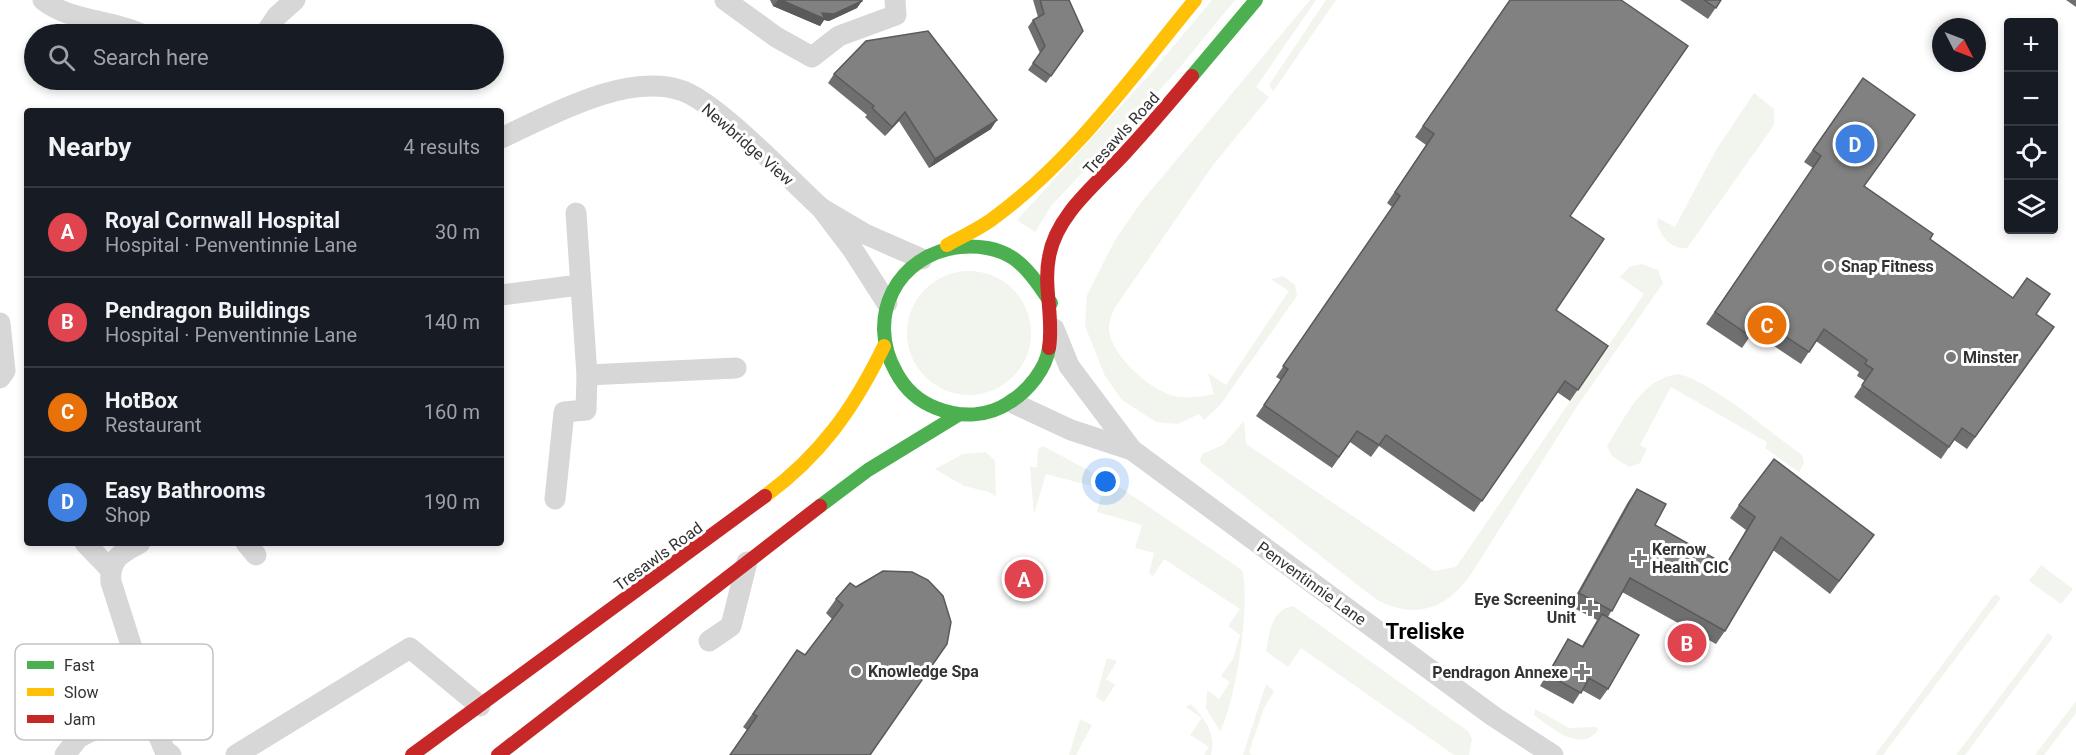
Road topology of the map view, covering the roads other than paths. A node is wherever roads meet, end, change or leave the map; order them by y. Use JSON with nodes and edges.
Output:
{"nodes":[{"id":1,"x":43,"y":0,"type":"edge"},
{"id":2,"x":295,"y":0,"type":"edge"},
{"id":3,"x":725,"y":0,"type":"edge"},
{"id":4,"x":895,"y":0,"type":"edge"},
{"id":5,"x":1195,"y":0,"type":"edge"},
{"id":6,"x":1256,"y":0,"type":"edge"},
{"id":7,"x":105,"y":24,"type":"edge"},
{"id":8,"x":272,"y":24,"type":"edge"},
{"id":9,"x":504,"y":137,"type":"edge"},
{"id":10,"x":821,"y":208,"type":"junction"},
{"id":11,"x":576,"y":213,"type":"dead end"},
{"id":12,"x":926,"y":257,"type":"junction"},
{"id":13,"x":579,"y":285,"type":"junction"},
{"id":14,"x":504,"y":295,"type":"edge"},
{"id":15,"x":887,"y":303,"type":"junction"},
{"id":16,"x":1051,"y":303,"type":"junction"},
{"id":17,"x":0,"y":323,"type":"edge"},
{"id":18,"x":1053,"y":326,"type":"junction"},
{"id":19,"x":884,"y":346,"type":"junction"},
{"id":20,"x":736,"y":368,"type":"dead end"},
{"id":21,"x":586,"y":375,"type":"junction"},
{"id":22,"x":0,"y":378,"type":"edge"},
{"id":23,"x":1013,"y":403,"type":"junction"},
{"id":24,"x":958,"y":415,"type":"junction"},
{"id":25,"x":1131,"y":450,"type":"junction"},
{"id":26,"x":555,"y":499,"type":"dead end"},
{"id":27,"x":88,"y":546,"type":"edge"},
{"id":28,"x":134,"y":546,"type":"edge"},
{"id":29,"x":747,"y":562,"type":"junction"},
{"id":30,"x":110,"y":569,"type":"junction"},
{"id":31,"x":709,"y":641,"type":"dead end"},
{"id":32,"x":130,"y":644,"type":"edge"},
{"id":33,"x":480,"y":706,"type":"junction"},
{"id":34,"x":76,"y":740,"type":"edge"},
{"id":35,"x":160,"y":740,"type":"edge"},
{"id":36,"x":65,"y":755,"type":"edge"},
{"id":37,"x":171,"y":755,"type":"edge"},
{"id":38,"x":236,"y":755,"type":"edge"},
{"id":39,"x":412,"y":755,"type":"edge"},
{"id":40,"x":498,"y":755,"type":"edge"},
{"id":41,"x":1553,"y":755,"type":"edge"}],
"edges":[{"from":1,"to":7,"type":"street"},
{"from":2,"to":8,"type":"street"},
{"from":3,"to":4,"type":"street"},
{"from":5,"to":12,"type":"highway","name":"Tresawls Road"},
{"from":6,"to":16,"type":"highway","name":"Tresawls Road"},
{"from":9,"to":10,"type":"street","name":"Newbridge View"},
{"from":10,"to":12,"type":"street","name":"Newbridge View"},
{"from":10,"to":15,"type":"street","name":"Newbridge View"},
{"from":11,"to":13,"type":"street"},
{"from":12,"to":15,"type":"highway"},
{"from":12,"to":16,"type":"highway"},
{"from":13,"to":14,"type":"street"},
{"from":13,"to":21,"type":"street"},
{"from":15,"to":19,"type":"highway"},
{"from":16,"to":18,"type":"highway"},
{"from":17,"to":22,"type":"street"},
{"from":18,"to":23,"type":"highway"},
{"from":18,"to":25,"type":"street","name":"Penventinnie Lane"},
{"from":19,"to":24,"type":"highway"},
{"from":19,"to":33,"type":"highway","name":"Tresawls Road"},
{"from":20,"to":21,"type":"street"},
{"from":21,"to":26,"type":"street"},
{"from":23,"to":24,"type":"highway"},
{"from":23,"to":25,"type":"street","name":"Penventinnie Lane"},
{"from":24,"to":29,"type":"highway"},
{"from":25,"to":41,"type":"street","name":"Penventinnie Lane"},
{"from":27,"to":30,"type":"street"},
{"from":28,"to":30,"type":"street"},
{"from":29,"to":31,"type":"street"},
{"from":29,"to":40,"type":"highway"},
{"from":30,"to":32,"type":"street"},
{"from":33,"to":38,"type":"street"},
{"from":33,"to":39,"type":"highway","name":"Tresawls Road"},
{"from":34,"to":36,"type":"street"},
{"from":35,"to":37,"type":"street"}]}
